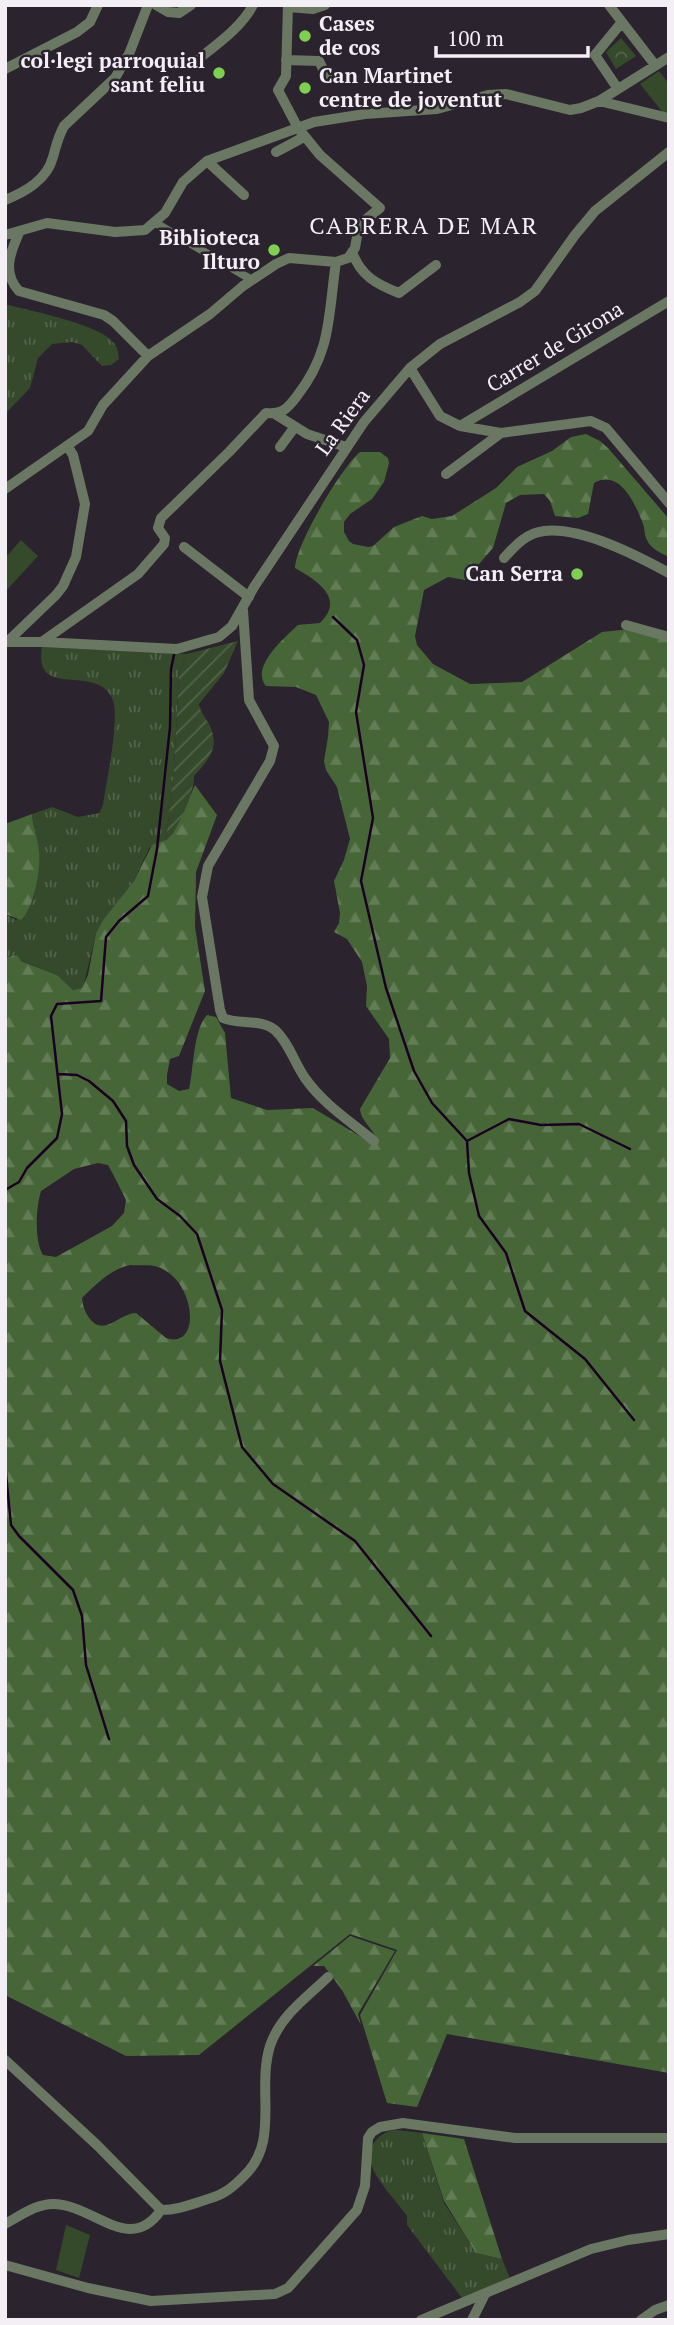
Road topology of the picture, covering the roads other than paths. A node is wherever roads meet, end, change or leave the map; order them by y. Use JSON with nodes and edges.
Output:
{"nodes":[{"id":1,"x":99,"y":5,"type":"edge"},
{"id":2,"x":148,"y":5,"type":"edge"},
{"id":3,"x":156,"y":5,"type":"edge"},
{"id":4,"x":191,"y":5,"type":"edge"},
{"id":5,"x":253,"y":5,"type":"edge"},
{"id":6,"x":325,"y":5,"type":"edge"},
{"id":7,"x":288,"y":6,"type":"edge"},
{"id":8,"x":611,"y":6,"type":"edge"},
{"id":9,"x":622,"y":22,"type":"junction"},
{"id":10,"x":669,"y":57,"type":"edge"},
{"id":11,"x":286,"y":60,"type":"junction"},
{"id":12,"x":196,"y":61,"type":"dead end"},
{"id":13,"x":654,"y":65,"type":"junction"},
{"id":14,"x":5,"y":69,"type":"edge"},
{"id":15,"x":354,"y":78,"type":"dead end"},
{"id":16,"x":618,"y":89,"type":"junction"},
{"id":17,"x":599,"y":101,"type":"junction"},
{"id":18,"x":669,"y":118,"type":"edge"},
{"id":19,"x":301,"y":132,"type":"junction"},
{"id":20,"x":276,"y":152,"type":"dead end"},
{"id":21,"x":669,"y":152,"type":"edge"},
{"id":22,"x":207,"y":161,"type":"junction"},
{"id":23,"x":244,"y":195,"type":"dead end"},
{"id":24,"x":5,"y":200,"type":"edge"},
{"id":25,"x":154,"y":222,"type":"junction"},
{"id":26,"x":19,"y":233,"type":"junction"},
{"id":27,"x":5,"y":235,"type":"edge"},
{"id":28,"x":9,"y":252,"type":"edge"},
{"id":29,"x":352,"y":252,"type":"junction"},
{"id":30,"x":336,"y":262,"type":"junction"},
{"id":31,"x":436,"y":265,"type":"dead end"},
{"id":32,"x":252,"y":280,"type":"junction"},
{"id":33,"x":8,"y":282,"type":"edge"},
{"id":34,"x":669,"y":301,"type":"edge"},
{"id":35,"x":148,"y":356,"type":"junction"},
{"id":36,"x":410,"y":368,"type":"junction"},
{"id":37,"x":275,"y":414,"type":"junction"},
{"id":38,"x":460,"y":426,"type":"junction"},
{"id":39,"x":294,"y":428,"type":"junction"},
{"id":40,"x":501,"y":433,"type":"junction"},
{"id":41,"x":280,"y":446,"type":"dead end"},
{"id":42,"x":68,"y":447,"type":"junction"},
{"id":43,"x":346,"y":447,"type":"junction"},
{"id":44,"x":446,"y":474,"type":"dead end"},
{"id":45,"x":5,"y":489,"type":"edge"},
{"id":46,"x":669,"y":503,"type":"edge"},
{"id":47,"x":184,"y":547,"type":"dead end"},
{"id":48,"x":504,"y":558,"type":"dead end"},
{"id":49,"x":669,"y":573,"type":"edge"},
{"id":50,"x":249,"y":597,"type":"junction"},
{"id":51,"x":243,"y":610,"type":"junction"},
{"id":52,"x":626,"y":625,"type":"dead end"},
{"id":53,"x":669,"y":637,"type":"edge"},
{"id":54,"x":43,"y":642,"type":"junction"},
{"id":55,"x":374,"y":1141,"type":"dead end"},
{"id":56,"x":328,"y":1977,"type":"dead end"},
{"id":57,"x":5,"y":2060,"type":"edge"},
{"id":58,"x":17,"y":2072,"type":"junction"},
{"id":59,"x":5,"y":2076,"type":"edge"},
{"id":60,"x":669,"y":2138,"type":"edge"},
{"id":61,"x":161,"y":2210,"type":"junction"},
{"id":62,"x":5,"y":2224,"type":"edge"},
{"id":63,"x":669,"y":2234,"type":"edge"},
{"id":64,"x":5,"y":2265,"type":"edge"},
{"id":65,"x":485,"y":2294,"type":"junction"},
{"id":66,"x":669,"y":2305,"type":"edge"},
{"id":67,"x":421,"y":2320,"type":"edge"},
{"id":68,"x":472,"y":2320,"type":"edge"},
{"id":69,"x":641,"y":2320,"type":"edge"}],
"edges":[{"from":1,"to":14,"type":"street"},
{"from":2,"to":24,"type":"street"},
{"from":3,"to":4,"type":"street"},
{"from":5,"to":12,"type":"street"},
{"from":6,"to":7,"type":"street"},
{"from":7,"to":11,"type":"street"},
{"from":8,"to":9,"type":"street"},
{"from":9,"to":13,"type":"street"},
{"from":9,"to":16,"type":"street"},
{"from":10,"to":13,"type":"street"},
{"from":11,"to":15,"type":"street"},
{"from":11,"to":19,"type":"street"},
{"from":13,"to":16,"type":"street"},
{"from":16,"to":17,"type":"street"},
{"from":17,"to":18,"type":"street"},
{"from":17,"to":19,"type":"street"},
{"from":19,"to":20,"type":"street"},
{"from":19,"to":22,"type":"street"},
{"from":19,"to":29,"type":"street"},
{"from":21,"to":36,"type":"street","name":"La Riera"},
{"from":22,"to":23,"type":"street"},
{"from":22,"to":25,"type":"street"},
{"from":25,"to":26,"type":"street"},
{"from":25,"to":32,"type":"street"},
{"from":26,"to":27,"type":"street"},
{"from":26,"to":28,"type":"street"},
{"from":28,"to":33,"type":"street"},
{"from":29,"to":30,"type":"street"},
{"from":29,"to":31,"type":"street"},
{"from":30,"to":32,"type":"street"},
{"from":30,"to":37,"type":"street"},
{"from":32,"to":35,"type":"street"},
{"from":33,"to":35,"type":"street"},
{"from":34,"to":38,"type":"street","name":"Carrer de Girona"},
{"from":35,"to":42,"type":"street"},
{"from":36,"to":38,"type":"street"},
{"from":36,"to":43,"type":"street","name":"La Riera"},
{"from":37,"to":39,"type":"street"},
{"from":37,"to":54,"type":"street"},
{"from":38,"to":40,"type":"street"},
{"from":39,"to":41,"type":"street"},
{"from":39,"to":43,"type":"street"},
{"from":40,"to":44,"type":"street"},
{"from":40,"to":46,"type":"street"},
{"from":42,"to":45,"type":"street"},
{"from":42,"to":54,"type":"street","name":"La Riera"},
{"from":43,"to":50,"type":"street","name":"La Riera"},
{"from":47,"to":50,"type":"street"},
{"from":48,"to":49,"type":"street"},
{"from":50,"to":51,"type":"street","name":"La Riera"},
{"from":51,"to":54,"type":"street","name":"La Riera"},
{"from":51,"to":55,"type":"street"},
{"from":52,"to":53,"type":"street"},
{"from":56,"to":61,"type":"street"},
{"from":57,"to":58,"type":"street"},
{"from":58,"to":59,"type":"street"},
{"from":58,"to":61,"type":"street"},
{"from":60,"to":64,"type":"street"},
{"from":61,"to":62,"type":"street"},
{"from":63,"to":65,"type":"street"},
{"from":65,"to":67,"type":"street"},
{"from":65,"to":68,"type":"street"},
{"from":66,"to":69,"type":"street"}]}
